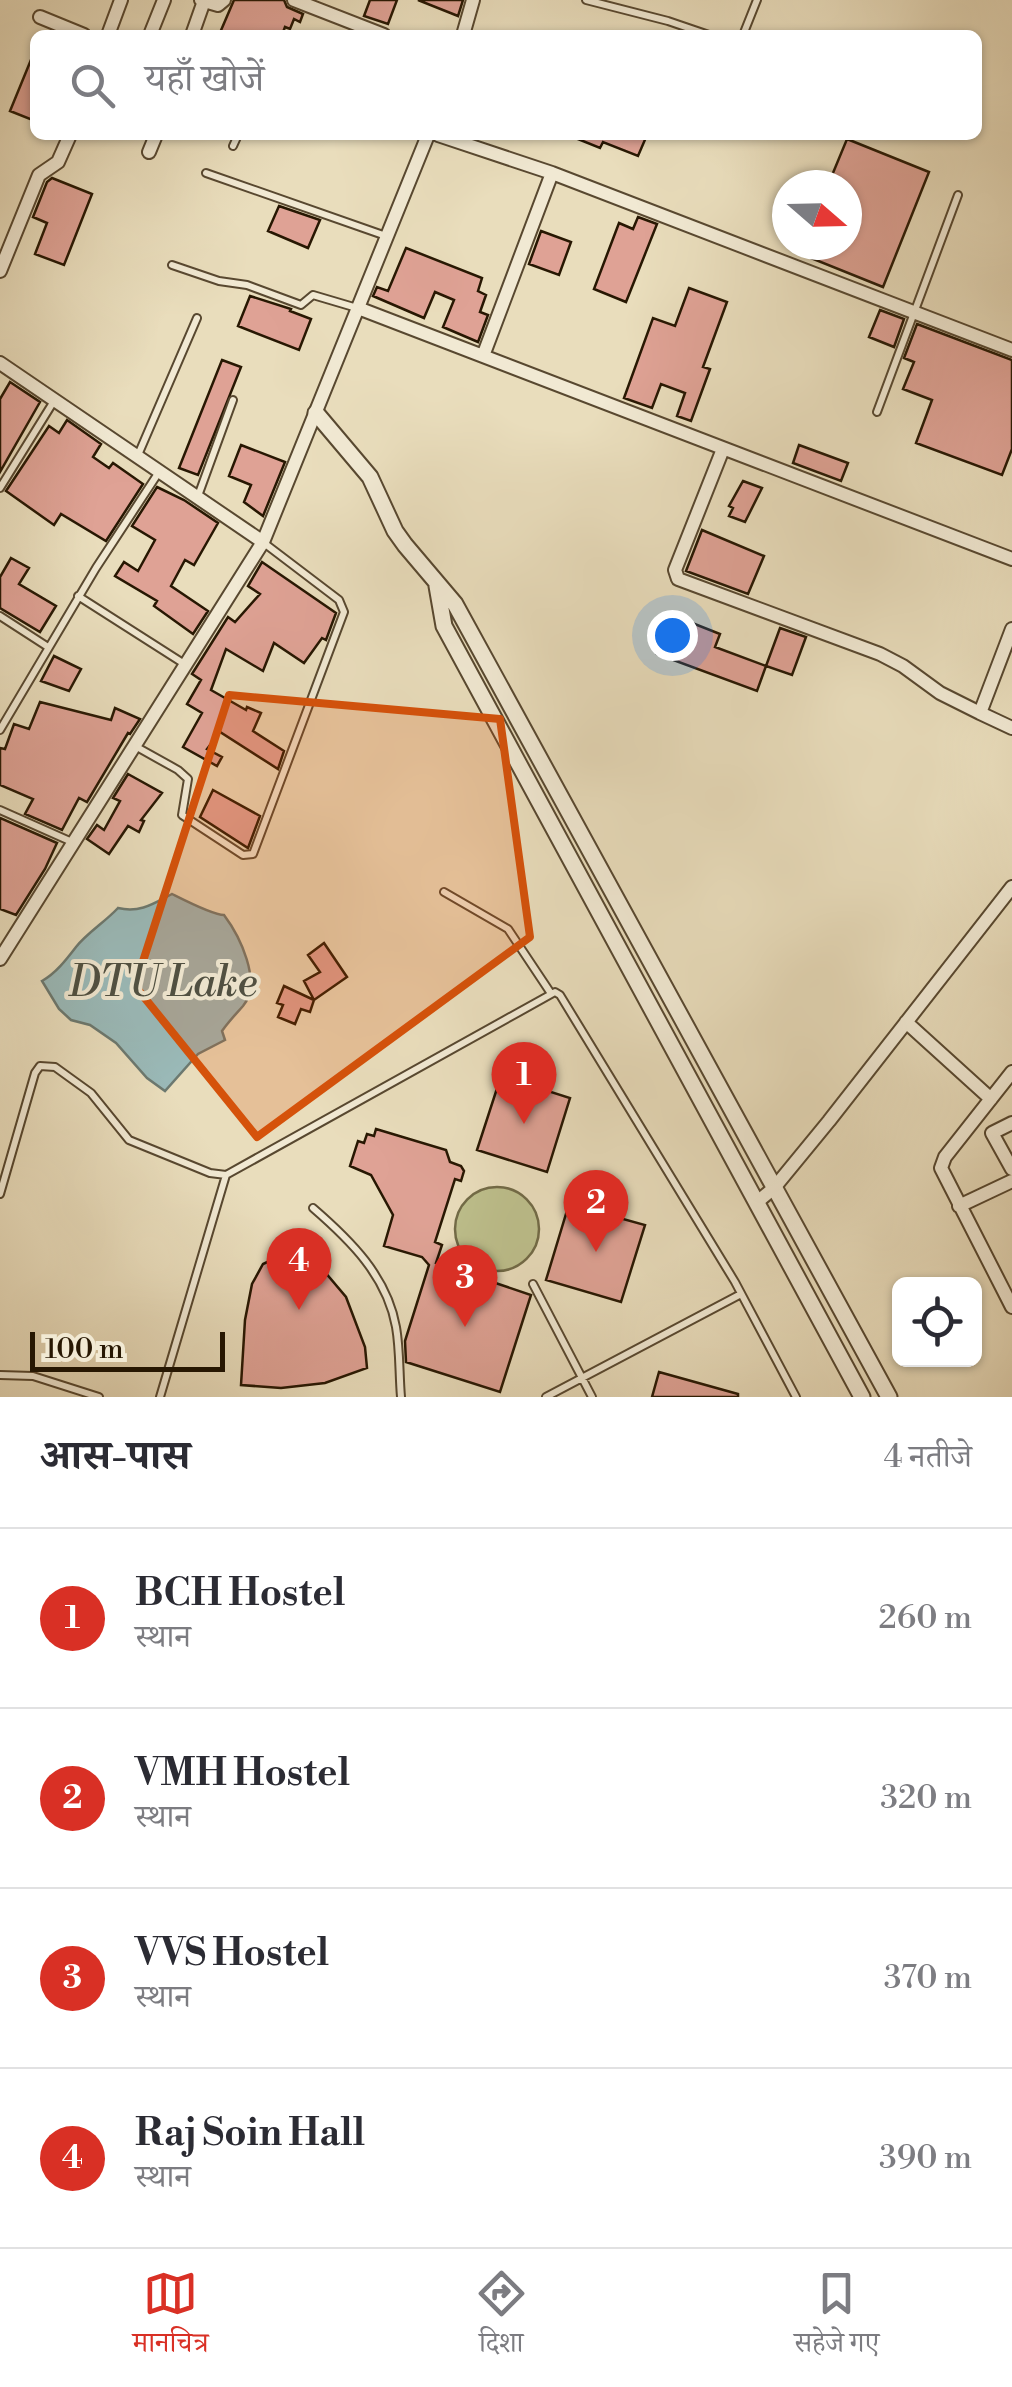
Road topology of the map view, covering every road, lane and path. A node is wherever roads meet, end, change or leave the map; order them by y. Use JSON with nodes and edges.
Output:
{"nodes":[{"id":1,"x":121,"y":0,"type":"edge"},
{"id":2,"x":164,"y":0,"type":"edge"},
{"id":3,"x":224,"y":0,"type":"edge"},
{"id":4,"x":294,"y":0,"type":"edge"},
{"id":5,"x":473,"y":0,"type":"edge"},
{"id":6,"x":586,"y":0,"type":"edge"},
{"id":7,"x":757,"y":0,"type":"edge"},
{"id":8,"x":203,"y":1,"type":"edge"},
{"id":9,"x":40,"y":17,"type":"dead end"},
{"id":10,"x":72,"y":30,"type":"edge"},
{"id":11,"x":110,"y":30,"type":"edge"},
{"id":12,"x":152,"y":30,"type":"edge"},
{"id":13,"x":194,"y":30,"type":"edge"},
{"id":14,"x":371,"y":30,"type":"edge"},
{"id":15,"x":464,"y":30,"type":"edge"},
{"id":16,"x":695,"y":30,"type":"edge"},
{"id":17,"x":745,"y":30,"type":"edge"},
{"id":18,"x":68,"y":140,"type":"edge"},
{"id":19,"x":154,"y":140,"type":"edge"},
{"id":20,"x":236,"y":140,"type":"edge"},
{"id":21,"x":426,"y":140,"type":"edge"},
{"id":22,"x":453,"y":140,"type":"edge"},
{"id":23,"x":233,"y":146,"type":"dead end"},
{"id":24,"x":150,"y":152,"type":"dead end"},
{"id":25,"x":552,"y":172,"type":"junction"},
{"id":26,"x":206,"y":173,"type":"dead end"},
{"id":27,"x":958,"y":196,"type":"dead end"},
{"id":28,"x":387,"y":236,"type":"junction"},
{"id":29,"x":172,"y":264,"type":"dead end"},
{"id":30,"x":0,"y":270,"type":"edge"},
{"id":31,"x":358,"y":308,"type":"junction"},
{"id":32,"x":914,"y":312,"type":"junction"},
{"id":33,"x":197,"y":318,"type":"dead end"},
{"id":34,"x":1012,"y":350,"type":"edge"},
{"id":35,"x":483,"y":356,"type":"junction"},
{"id":36,"x":0,"y":363,"type":"edge"},
{"id":37,"x":55,"y":400,"type":"junction"},
{"id":38,"x":233,"y":400,"type":"dead end"},
{"id":39,"x":877,"y":412,"type":"dead end"},
{"id":40,"x":316,"y":414,"type":"junction"},
{"id":41,"x":723,"y":449,"type":"junction"},
{"id":42,"x":137,"y":456,"type":"junction"},
{"id":43,"x":160,"y":471,"type":"junction"},
{"id":44,"x":0,"y":488,"type":"edge"},
{"id":45,"x":198,"y":497,"type":"junction"},
{"id":46,"x":263,"y":542,"type":"junction"},
{"id":47,"x":1012,"y":560,"type":"edge"},
{"id":48,"x":436,"y":582,"type":"junction"},
{"id":49,"x":78,"y":596,"type":"junction"},
{"id":50,"x":0,"y":616,"type":"edge"},
{"id":51,"x":1012,"y":629,"type":"edge"},
{"id":52,"x":48,"y":647,"type":"junction"},
{"id":53,"x":186,"y":665,"type":"junction"},
{"id":54,"x":980,"y":714,"type":"junction"},
{"id":55,"x":1012,"y":728,"type":"edge"},
{"id":56,"x":0,"y":730,"type":"edge"},
{"id":57,"x":136,"y":746,"type":"junction"},
{"id":58,"x":0,"y":810,"type":"edge"},
{"id":59,"x":73,"y":842,"type":"junction"},
{"id":60,"x":1012,"y":887,"type":"edge"},
{"id":61,"x":444,"y":892,"type":"dead end"},
{"id":62,"x":0,"y":959,"type":"edge"},
{"id":63,"x":550,"y":992,"type":"junction"},
{"id":64,"x":906,"y":1022,"type":"junction"},
{"id":65,"x":1012,"y":1072,"type":"edge"},
{"id":66,"x":990,"y":1099,"type":"junction"},
{"id":67,"x":972,"y":1123,"type":"junction"},
{"id":68,"x":1012,"y":1123,"type":"edge"},
{"id":69,"x":992,"y":1133,"type":"junction"},
{"id":70,"x":1010,"y":1160,"type":"edge"},
{"id":71,"x":3,"y":1175,"type":"edge"},
{"id":72,"x":226,"y":1175,"type":"junction"},
{"id":73,"x":1012,"y":1181,"type":"edge"},
{"id":74,"x":774,"y":1188,"type":"junction"},
{"id":75,"x":0,"y":1194,"type":"edge"},
{"id":76,"x":756,"y":1203,"type":"junction"},
{"id":77,"x":959,"y":1206,"type":"junction"},
{"id":78,"x":313,"y":1208,"type":"dead end"},
{"id":79,"x":533,"y":1284,"type":"dead end"},
{"id":80,"x":741,"y":1294,"type":"junction"},
{"id":81,"x":1012,"y":1307,"type":"edge"},
{"id":82,"x":0,"y":1376,"type":"edge"},
{"id":83,"x":581,"y":1377,"type":"junction"},
{"id":84,"x":99,"y":1397,"type":"edge"},
{"id":85,"x":160,"y":1397,"type":"edge"},
{"id":86,"x":402,"y":1397,"type":"edge"},
{"id":87,"x":546,"y":1397,"type":"edge"},
{"id":88,"x":592,"y":1397,"type":"edge"},
{"id":89,"x":796,"y":1397,"type":"edge"},
{"id":90,"x":862,"y":1397,"type":"edge"},
{"id":91,"x":889,"y":1397,"type":"edge"}],
"edges":[{"from":1,"to":11,"type":"street"},
{"from":2,"to":12,"type":"street"},
{"from":3,"to":8,"type":"street"},
{"from":4,"to":14,"type":"street"},
{"from":5,"to":15,"type":"street"},
{"from":6,"to":16,"type":"lane"},
{"from":7,"to":17,"type":"lane"},
{"from":8,"to":13,"type":"street"},
{"from":9,"to":10,"type":"street"},
{"from":18,"to":30,"type":"street"},
{"from":19,"to":24,"type":"street"},
{"from":20,"to":23,"type":"lane"},
{"from":21,"to":28,"type":"street"},
{"from":22,"to":25,"type":"street"},
{"from":25,"to":32,"type":"street"},
{"from":25,"to":35,"type":"street"},
{"from":26,"to":28,"type":"lane"},
{"from":27,"to":32,"type":"lane"},
{"from":28,"to":31,"type":"street"},
{"from":29,"to":31,"type":"lane"},
{"from":31,"to":35,"type":"street"},
{"from":31,"to":40,"type":"street"},
{"from":32,"to":34,"type":"street"},
{"from":32,"to":39,"type":"lane"},
{"from":33,"to":42,"type":"lane"},
{"from":35,"to":41,"type":"street"},
{"from":36,"to":37,"type":"street"},
{"from":37,"to":42,"type":"street"},
{"from":37,"to":44,"type":"lane"},
{"from":38,"to":45,"type":"lane"},
{"from":40,"to":46,"type":"street"},
{"from":40,"to":48,"type":"street"},
{"from":41,"to":47,"type":"street"},
{"from":41,"to":54,"type":"street"},
{"from":42,"to":43,"type":"street"},
{"from":43,"to":45,"type":"street"},
{"from":43,"to":49,"type":"lane"},
{"from":45,"to":46,"type":"street"},
{"from":46,"to":53,"type":"street"},
{"from":46,"to":57,"type":"lane"},
{"from":48,"to":74,"type":"street"},
{"from":48,"to":76,"type":"street"},
{"from":49,"to":52,"type":"lane"},
{"from":49,"to":53,"type":"lane"},
{"from":50,"to":52,"type":"lane"},
{"from":51,"to":54,"type":"street"},
{"from":52,"to":56,"type":"lane"},
{"from":53,"to":57,"type":"street"},
{"from":54,"to":55,"type":"street"},
{"from":57,"to":59,"type":"street"},
{"from":58,"to":59,"type":"lane"},
{"from":59,"to":62,"type":"street"},
{"from":60,"to":64,"type":"street"},
{"from":61,"to":63,"type":"lane"},
{"from":63,"to":72,"type":"lane"},
{"from":63,"to":80,"type":"lane"},
{"from":64,"to":66,"type":"street"},
{"from":64,"to":74,"type":"street"},
{"from":65,"to":66,"type":"street"},
{"from":66,"to":67,"type":"street"},
{"from":67,"to":69,"type":"street"},
{"from":67,"to":77,"type":"street"},
{"from":68,"to":69,"type":"street"},
{"from":69,"to":70,"type":"street"},
{"from":71,"to":72,"type":"lane"},
{"from":71,"to":75,"type":"lane"},
{"from":72,"to":85,"type":"lane"},
{"from":73,"to":77,"type":"street"},
{"from":74,"to":76,"type":"street"},
{"from":74,"to":91,"type":"street"},
{"from":76,"to":90,"type":"street"},
{"from":77,"to":81,"type":"street"},
{"from":78,"to":86,"type":"lane"},
{"from":79,"to":83,"type":"lane"},
{"from":80,"to":83,"type":"lane"},
{"from":80,"to":89,"type":"lane"},
{"from":82,"to":84,"type":"lane"},
{"from":83,"to":87,"type":"lane"},
{"from":83,"to":88,"type":"lane"}]}
